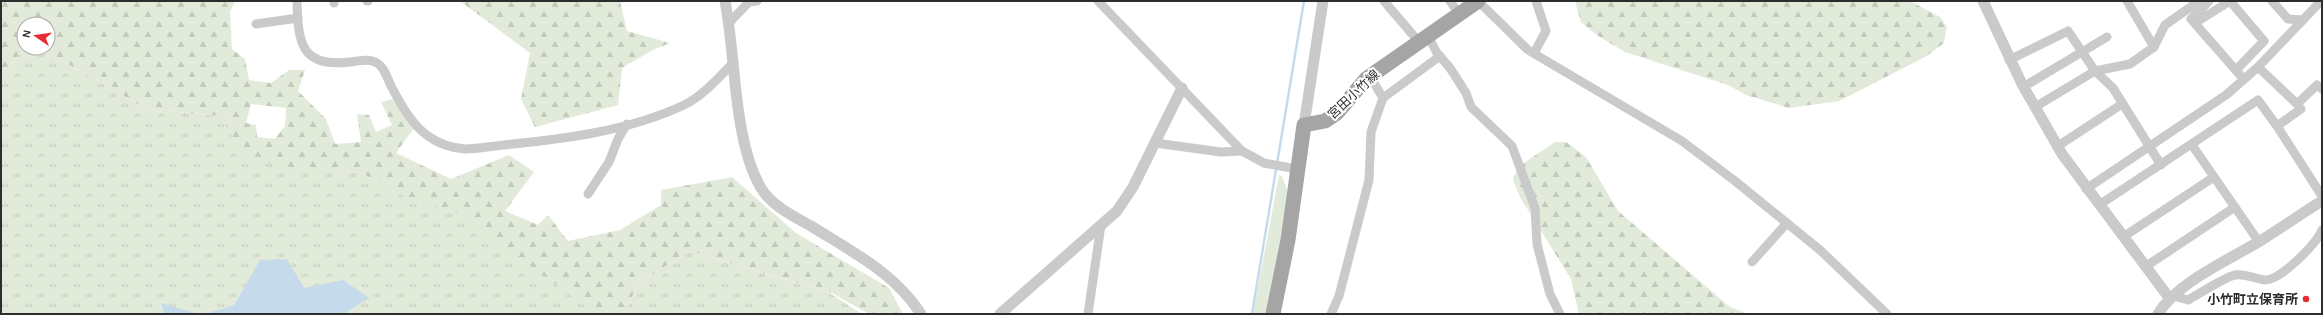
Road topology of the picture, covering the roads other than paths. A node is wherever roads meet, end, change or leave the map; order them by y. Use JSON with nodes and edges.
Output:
{"nodes":[{"id":1,"x":297,"y":1,"type":"edge"},
{"id":2,"x":725,"y":1,"type":"edge"},
{"id":3,"x":1098,"y":1,"type":"edge"},
{"id":4,"x":1323,"y":1,"type":"edge"},
{"id":5,"x":1384,"y":1,"type":"edge"},
{"id":6,"x":1450,"y":1,"type":"edge"},
{"id":7,"x":1478,"y":1,"type":"edge"},
{"id":8,"x":1536,"y":1,"type":"edge"},
{"id":9,"x":1983,"y":1,"type":"edge"},
{"id":10,"x":2127,"y":1,"type":"edge"},
{"id":11,"x":2199,"y":1,"type":"edge"},
{"id":12,"x":2209,"y":1,"type":"edge"},
{"id":13,"x":2272,"y":1,"type":"edge"},
{"id":14,"x":2321,"y":1,"type":"edge"},
{"id":15,"x":751,"y":2,"type":"edge"},
{"id":16,"x":2186,"y":4,"type":"edge"},
{"id":17,"x":1459,"y":14,"type":"junction"},
{"id":18,"x":298,"y":18,"type":"junction"},
{"id":19,"x":2302,"y":20,"type":"junction"},
{"id":20,"x":729,"y":23,"type":"junction"},
{"id":21,"x":2195,"y":23,"type":"junction"},
{"id":22,"x":256,"y":24,"type":"dead end"},
{"id":23,"x":2107,"y":37,"type":"dead end"},
{"id":24,"x":1424,"y":39,"type":"junction"},
{"id":25,"x":2154,"y":47,"type":"junction"},
{"id":26,"x":2082,"y":51,"type":"junction"},
{"id":27,"x":1534,"y":53,"type":"junction"},
{"id":28,"x":1440,"y":56,"type":"junction"},
{"id":29,"x":2009,"y":60,"type":"junction"},
{"id":30,"x":734,"y":62,"type":"junction"},
{"id":31,"x":2258,"y":67,"type":"junction"},
{"id":32,"x":2236,"y":70,"type":"junction"},
{"id":33,"x":2095,"y":71,"type":"junction"},
{"id":34,"x":1370,"y":76,"type":"junction"},
{"id":35,"x":2243,"y":79,"type":"junction"},
{"id":36,"x":2023,"y":87,"type":"junction"},
{"id":37,"x":1182,"y":88,"type":"junction"},
{"id":38,"x":2322,"y":89,"type":"edge"},
{"id":39,"x":1384,"y":98,"type":"junction"},
{"id":40,"x":2122,"y":104,"type":"junction"},
{"id":41,"x":2297,"y":104,"type":"junction"},
{"id":42,"x":2035,"y":107,"type":"junction"},
{"id":43,"x":627,"y":124,"type":"junction"},
{"id":44,"x":1304,"y":125,"type":"junction"},
{"id":45,"x":2277,"y":126,"type":"junction"},
{"id":46,"x":1156,"y":143,"type":"junction"},
{"id":47,"x":2192,"y":145,"type":"junction"},
{"id":48,"x":2058,"y":146,"type":"junction"},
{"id":49,"x":2148,"y":148,"type":"junction"},
{"id":50,"x":1242,"y":151,"type":"junction"},
{"id":51,"x":2161,"y":165,"type":"junction"},
{"id":52,"x":1297,"y":169,"type":"junction"},
{"id":53,"x":2214,"y":177,"type":"junction"},
{"id":54,"x":2086,"y":189,"type":"junction"},
{"id":55,"x":588,"y":194,"type":"dead end"},
{"id":56,"x":2322,"y":196,"type":"edge"},
{"id":57,"x":2322,"y":201,"type":"edge"},
{"id":58,"x":2099,"y":205,"type":"junction"},
{"id":59,"x":2235,"y":208,"type":"junction"},
{"id":60,"x":1787,"y":223,"type":"junction"},
{"id":61,"x":1101,"y":225,"type":"junction"},
{"id":62,"x":2322,"y":230,"type":"edge"},
{"id":63,"x":2123,"y":238,"type":"junction"},
{"id":64,"x":2259,"y":242,"type":"junction"},
{"id":65,"x":1752,"y":262,"type":"dead end"},
{"id":66,"x":2145,"y":267,"type":"junction"},
{"id":67,"x":2172,"y":298,"type":"junction"},
{"id":68,"x":922,"y":314,"type":"edge"},
{"id":69,"x":1000,"y":314,"type":"edge"},
{"id":70,"x":1088,"y":314,"type":"edge"},
{"id":71,"x":1273,"y":314,"type":"edge"},
{"id":72,"x":1331,"y":314,"type":"edge"},
{"id":73,"x":1560,"y":314,"type":"edge"},
{"id":74,"x":1886,"y":314,"type":"edge"},
{"id":75,"x":2158,"y":314,"type":"edge"}],
"edges":[{"from":1,"to":18,"type":"street"},
{"from":2,"to":20,"type":"street"},
{"from":3,"to":37,"type":"street"},
{"from":4,"to":44,"type":"street"},
{"from":5,"to":24,"type":"street"},
{"from":6,"to":17,"type":"street"},
{"from":7,"to":17,"type":"main road","name":"宮田小竹線"},
{"from":7,"to":27,"type":"street"},
{"from":8,"to":27,"type":"street"},
{"from":9,"to":29,"type":"street"},
{"from":10,"to":25,"type":"street"},
{"from":11,"to":16,"type":"street"},
{"from":12,"to":21,"type":"street"},
{"from":13,"to":19,"type":"street"},
{"from":14,"to":19,"type":"street"},
{"from":15,"to":20,"type":"street"},
{"from":16,"to":25,"type":"street"},
{"from":17,"to":24,"type":"main road","name":"宮田小竹線"},
{"from":18,"to":22,"type":"street"},
{"from":18,"to":43,"type":"street"},
{"from":19,"to":31,"type":"street"},
{"from":20,"to":30,"type":"street"},
{"from":21,"to":32,"type":"street"},
{"from":21,"to":32,"type":"street"},
{"from":23,"to":26,"type":"street"},
{"from":24,"to":28,"type":"street"},
{"from":24,"to":34,"type":"main road","name":"宮田小竹線"},
{"from":25,"to":33,"type":"street"},
{"from":26,"to":29,"type":"street"},
{"from":26,"to":33,"type":"street"},
{"from":26,"to":36,"type":"street"},
{"from":27,"to":60,"type":"street"},
{"from":28,"to":39,"type":"street"},
{"from":28,"to":73,"type":"street"},
{"from":29,"to":36,"type":"street"},
{"from":30,"to":43,"type":"street"},
{"from":30,"to":68,"type":"street"},
{"from":31,"to":35,"type":"street"},
{"from":31,"to":41,"type":"street"},
{"from":32,"to":35,"type":"street"},
{"from":33,"to":40,"type":"street"},
{"from":33,"to":42,"type":"street"},
{"from":34,"to":39,"type":"street"},
{"from":34,"to":44,"type":"main road","name":"宮田小竹線"},
{"from":35,"to":49,"type":"street"},
{"from":36,"to":42,"type":"street"},
{"from":37,"to":46,"type":"street"},
{"from":37,"to":50,"type":"street"},
{"from":38,"to":41,"type":"street"},
{"from":39,"to":72,"type":"street"},
{"from":40,"to":48,"type":"street"},
{"from":40,"to":49,"type":"street"},
{"from":41,"to":45,"type":"street"},
{"from":42,"to":48,"type":"street"},
{"from":43,"to":55,"type":"street"},
{"from":44,"to":52,"type":"main road"},
{"from":45,"to":47,"type":"street"},
{"from":45,"to":56,"type":"street"},
{"from":46,"to":50,"type":"street"},
{"from":46,"to":61,"type":"street"},
{"from":47,"to":51,"type":"street"},
{"from":47,"to":53,"type":"street"},
{"from":48,"to":54,"type":"street"},
{"from":49,"to":51,"type":"street"},
{"from":49,"to":54,"type":"street"},
{"from":50,"to":52,"type":"street"},
{"from":51,"to":58,"type":"street"},
{"from":52,"to":71,"type":"main road"},
{"from":53,"to":59,"type":"street"},
{"from":53,"to":63,"type":"street"},
{"from":54,"to":58,"type":"street"},
{"from":57,"to":64,"type":"street"},
{"from":58,"to":63,"type":"street"},
{"from":59,"to":64,"type":"street"},
{"from":59,"to":66,"type":"street"},
{"from":60,"to":65,"type":"street"},
{"from":60,"to":74,"type":"street"},
{"from":61,"to":69,"type":"street"},
{"from":61,"to":70,"type":"street"},
{"from":62,"to":67,"type":"street"},
{"from":63,"to":66,"type":"street"},
{"from":64,"to":67,"type":"street"},
{"from":66,"to":67,"type":"street"},
{"from":67,"to":75,"type":"street"}]}
